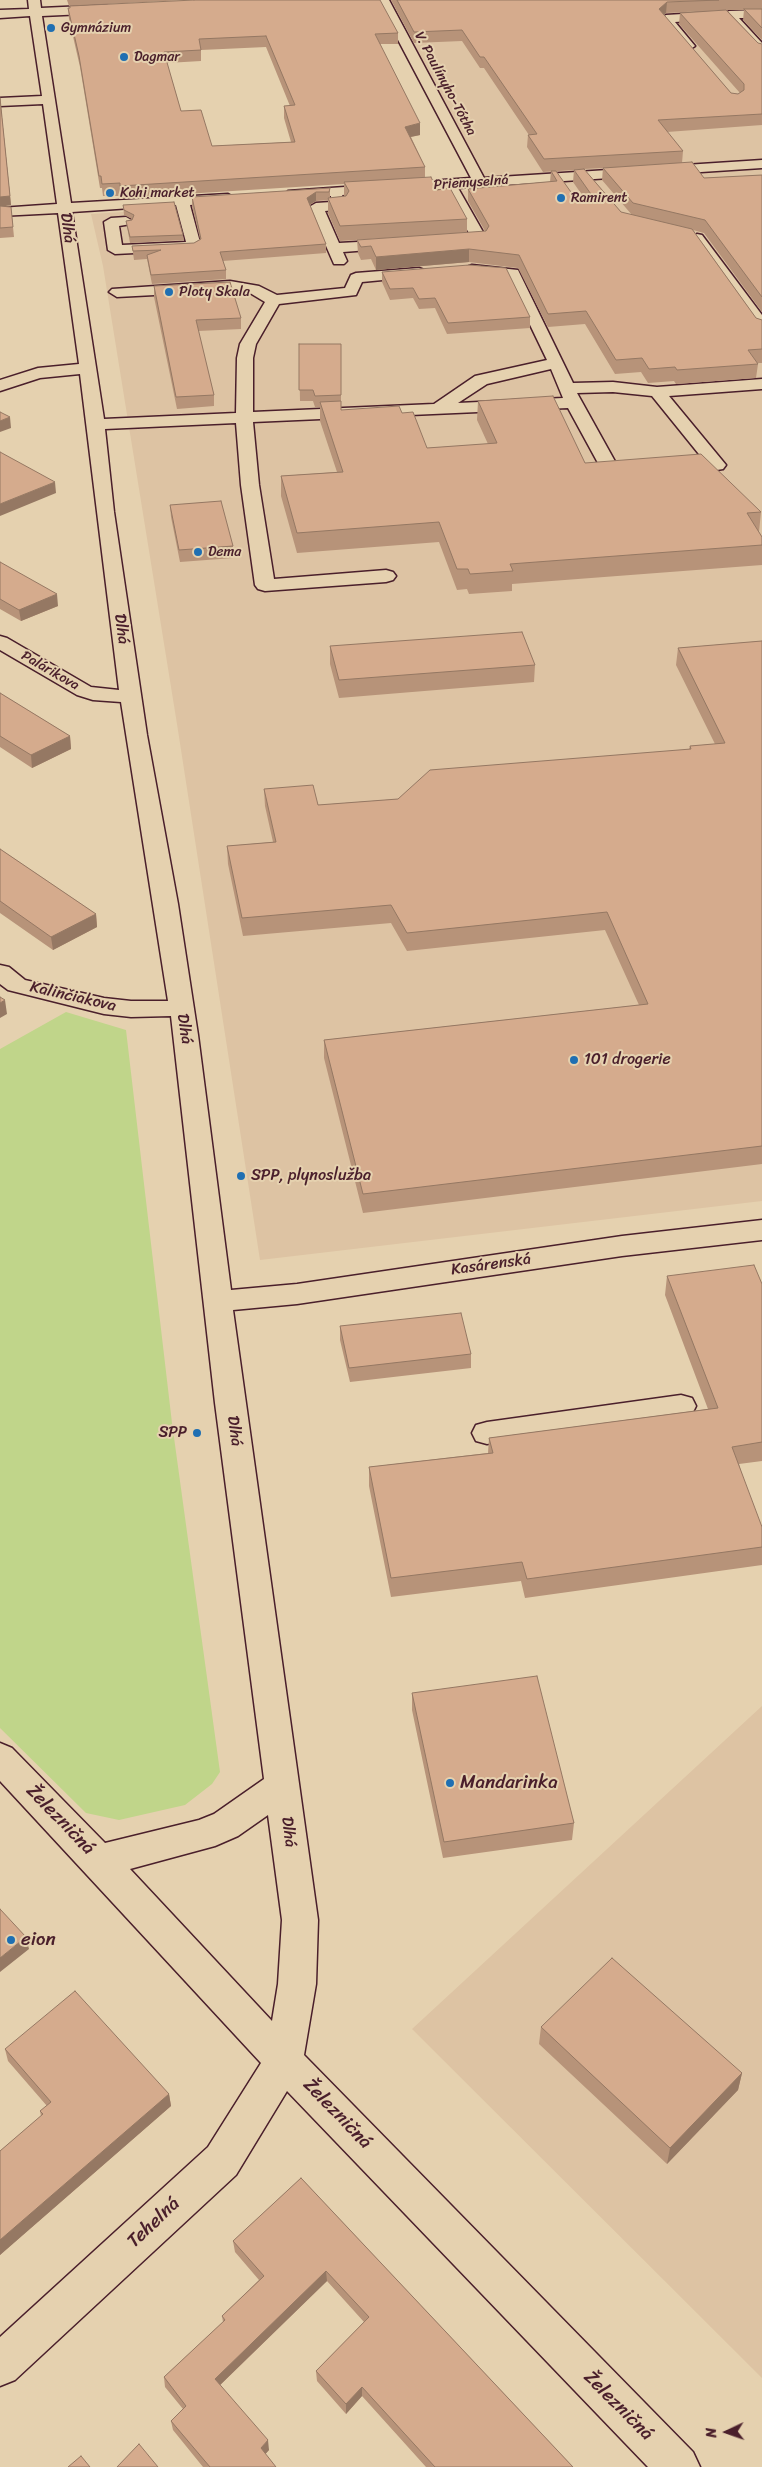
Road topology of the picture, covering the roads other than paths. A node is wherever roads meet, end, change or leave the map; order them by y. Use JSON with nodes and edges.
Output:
{"nodes":[{"id":1,"x":383,"y":0,"type":"edge"},
{"id":2,"x":35,"y":6,"type":"edge"},
{"id":3,"x":121,"y":8,"type":"edge"},
{"id":4,"x":0,"y":14,"type":"edge"},
{"id":5,"x":762,"y":14,"type":"edge"},
{"id":6,"x":729,"y":16,"type":"junction"},
{"id":7,"x":762,"y":50,"type":"edge"},
{"id":8,"x":698,"y":56,"type":"edge"},
{"id":9,"x":49,"y":100,"type":"junction"},
{"id":10,"x":0,"y":102,"type":"edge"},
{"id":11,"x":762,"y":164,"type":"edge"},
{"id":12,"x":480,"y":183,"type":"junction"},
{"id":13,"x":449,"y":184,"type":"junction"},
{"id":14,"x":334,"y":191,"type":"junction"},
{"id":15,"x":278,"y":195,"type":"edge"},
{"id":16,"x":240,"y":197,"type":"edge"},
{"id":17,"x":182,"y":200,"type":"junction"},
{"id":18,"x":64,"y":208,"type":"junction"},
{"id":19,"x":0,"y":212,"type":"edge"},
{"id":20,"x":186,"y":217,"type":"junction"},
{"id":21,"x":170,"y":218,"type":"edge"},
{"id":22,"x":126,"y":221,"type":"edge"},
{"id":23,"x":679,"y":233,"type":"edge"},
{"id":24,"x":432,"y":242,"type":"edge"},
{"id":25,"x":412,"y":243,"type":"edge"},
{"id":26,"x":460,"y":270,"type":"edge"},
{"id":27,"x":432,"y":272,"type":"edge"},
{"id":28,"x":116,"y":292,"type":"dead end"},
{"id":29,"x":274,"y":300,"type":"junction"},
{"id":30,"x":762,"y":328,"type":"edge"},
{"id":31,"x":557,"y":363,"type":"junction"},
{"id":32,"x":87,"y":368,"type":"junction"},
{"id":33,"x":762,"y":384,"type":"edge"},
{"id":34,"x":0,"y":386,"type":"edge"},
{"id":35,"x":657,"y":392,"type":"junction"},
{"id":36,"x":570,"y":395,"type":"junction"},
{"id":37,"x":439,"y":408,"type":"junction"},
{"id":38,"x":244,"y":417,"type":"junction"},
{"id":39,"x":96,"y":424,"type":"junction"},
{"id":40,"x":716,"y":465,"type":"dead end"},
{"id":41,"x":613,"y":474,"type":"edge"},
{"id":42,"x":386,"y":576,"type":"dead end"},
{"id":43,"x":0,"y":642,"type":"edge"},
{"id":44,"x":131,"y":697,"type":"junction"},
{"id":45,"x":0,"y":972,"type":"edge"},
{"id":46,"x":180,"y":1008,"type":"junction"},
{"id":47,"x":762,"y":1230,"type":"edge"},
{"id":48,"x":219,"y":1301,"type":"junction"},
{"id":49,"x":681,"y":1406,"type":"dead end"},
{"id":50,"x":487,"y":1433,"type":"dead end"},
{"id":51,"x":0,"y":1758,"type":"edge"},
{"id":52,"x":282,"y":1786,"type":"junction"},
{"id":53,"x":99,"y":1861,"type":"junction"},
{"id":54,"x":284,"y":2060,"type":"junction"},
{"id":55,"x":0,"y":2365,"type":"edge"},
{"id":56,"x":678,"y":2467,"type":"edge"}],
"edges":[{"from":1,"to":12,"type":"street","name":"V. Paulínyho-Tótha"},
{"from":2,"to":3,"type":"street"},
{"from":2,"to":4,"type":"street"},
{"from":2,"to":9,"type":"street","name":"Dlhá"},
{"from":5,"to":6,"type":"street"},
{"from":6,"to":7,"type":"street"},
{"from":6,"to":8,"type":"street"},
{"from":9,"to":10,"type":"street"},
{"from":9,"to":18,"type":"street","name":"Dlhá"},
{"from":11,"to":12,"type":"street","name":"Priemyselná"},
{"from":12,"to":13,"type":"street","name":"Priemyselná"},
{"from":13,"to":14,"type":"street","name":"Priemyselná"},
{"from":13,"to":24,"type":"street"},
{"from":14,"to":15,"type":"street","name":"Priemyselná"},
{"from":14,"to":25,"type":"street"},
{"from":16,"to":17,"type":"street"},
{"from":17,"to":18,"type":"street"},
{"from":17,"to":20,"type":"street"},
{"from":18,"to":19,"type":"street"},
{"from":18,"to":32,"type":"street","name":"Dlhá"},
{"from":20,"to":21,"type":"street"},
{"from":20,"to":22,"type":"street"},
{"from":23,"to":30,"type":"street"},
{"from":26,"to":31,"type":"street"},
{"from":27,"to":29,"type":"street"},
{"from":28,"to":29,"type":"street"},
{"from":29,"to":38,"type":"street"},
{"from":31,"to":36,"type":"street"},
{"from":31,"to":37,"type":"street"},
{"from":32,"to":34,"type":"street"},
{"from":32,"to":39,"type":"street","name":"Dlhá"},
{"from":33,"to":35,"type":"street"},
{"from":35,"to":36,"type":"street"},
{"from":35,"to":40,"type":"street"},
{"from":36,"to":37,"type":"street"},
{"from":36,"to":41,"type":"street"},
{"from":37,"to":38,"type":"street"},
{"from":38,"to":39,"type":"street"},
{"from":38,"to":42,"type":"street"},
{"from":39,"to":44,"type":"street","name":"Dlhá"},
{"from":43,"to":44,"type":"street","name":"Palárikova"},
{"from":44,"to":46,"type":"street","name":"Dlhá"},
{"from":45,"to":46,"type":"street","name":"Kalinčiakova"},
{"from":46,"to":48,"type":"street","name":"Dlhá"},
{"from":47,"to":48,"type":"street","name":"Kasárenská"},
{"from":48,"to":52,"type":"street","name":"Dlhá"},
{"from":49,"to":50,"type":"street"},
{"from":51,"to":53,"type":"street","name":"Železničná"},
{"from":52,"to":53,"type":"street"},
{"from":52,"to":54,"type":"street","name":"Dlhá"},
{"from":53,"to":54,"type":"street","name":"Železničná"},
{"from":54,"to":55,"type":"street","name":"Tehelná"},
{"from":54,"to":56,"type":"street","name":"Železničná"}]}
